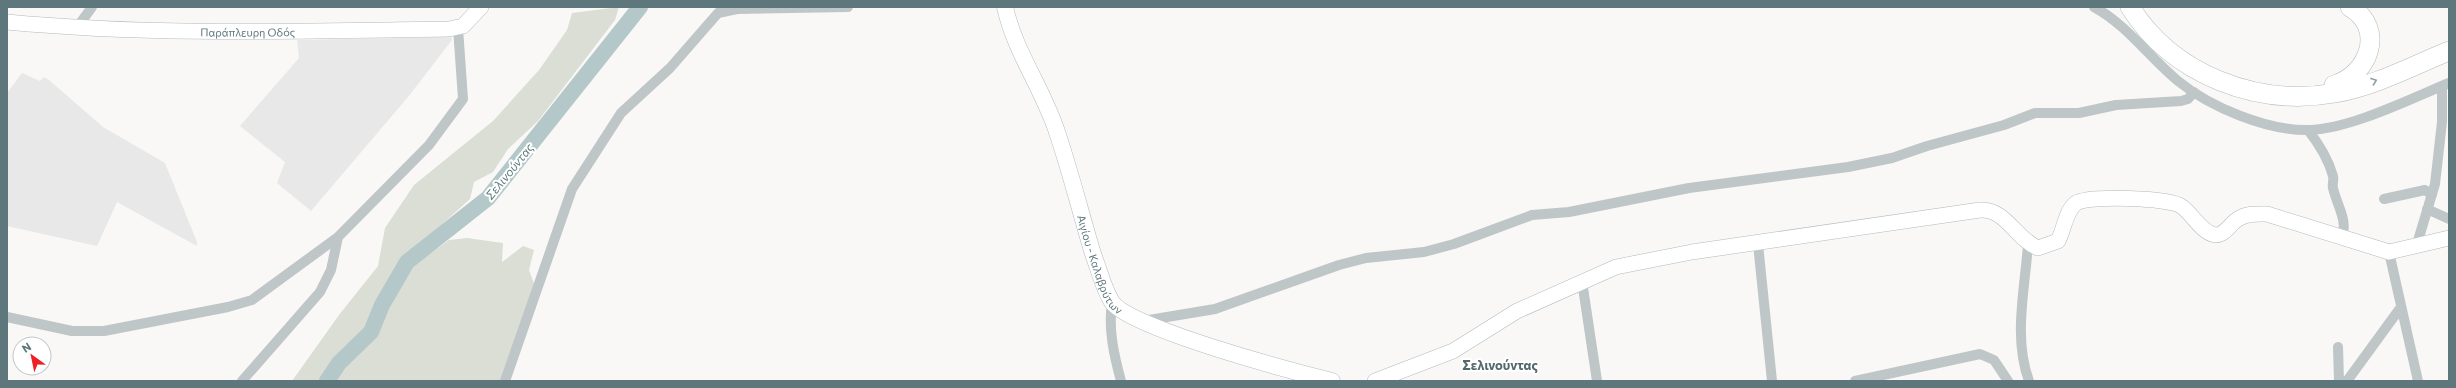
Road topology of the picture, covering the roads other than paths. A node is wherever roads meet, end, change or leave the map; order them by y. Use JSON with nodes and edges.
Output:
{"nodes":[{"id":1,"x":92,"y":7,"type":"edge"},
{"id":2,"x":481,"y":7,"type":"edge"},
{"id":3,"x":848,"y":7,"type":"edge"},
{"id":4,"x":1004,"y":7,"type":"edge"},
{"id":5,"x":2094,"y":7,"type":"edge"},
{"id":6,"x":2130,"y":7,"type":"edge"},
{"id":7,"x":2140,"y":7,"type":"edge"},
{"id":8,"x":2350,"y":7,"type":"edge"},
{"id":9,"x":7,"y":22,"type":"edge"},
{"id":10,"x":458,"y":28,"type":"junction"},
{"id":11,"x":76,"y":29,"type":"junction"},
{"id":12,"x":2449,"y":51,"type":"edge"},
{"id":13,"x":2445,"y":84,"type":"edge"},
{"id":14,"x":2194,"y":92,"type":"junction"},
{"id":15,"x":2308,"y":130,"type":"junction"},
{"id":16,"x":2432,"y":194,"type":"junction"},
{"id":17,"x":2384,"y":199,"type":"dead end"},
{"id":18,"x":2427,"y":209,"type":"junction"},
{"id":19,"x":2449,"y":219,"type":"edge"},
{"id":20,"x":338,"y":237,"type":"junction"},
{"id":21,"x":2342,"y":238,"type":"junction"},
{"id":22,"x":2449,"y":238,"type":"edge"},
{"id":23,"x":1758,"y":244,"type":"junction"},
{"id":24,"x":2028,"y":244,"type":"junction"},
{"id":25,"x":2417,"y":244,"type":"junction"},
{"id":26,"x":2389,"y":252,"type":"junction"},
{"id":27,"x":1582,"y":281,"type":"junction"},
{"id":28,"x":1112,"y":302,"type":"junction"},
{"id":29,"x":2401,"y":307,"type":"junction"},
{"id":30,"x":7,"y":317,"type":"edge"},
{"id":31,"x":1143,"y":321,"type":"junction"},
{"id":32,"x":2338,"y":347,"type":"dead end"},
{"id":33,"x":242,"y":381,"type":"edge"},
{"id":34,"x":505,"y":381,"type":"edge"},
{"id":35,"x":1121,"y":381,"type":"edge"},
{"id":36,"x":1332,"y":381,"type":"edge"},
{"id":37,"x":1375,"y":381,"type":"edge"},
{"id":38,"x":1597,"y":381,"type":"edge"},
{"id":39,"x":1772,"y":381,"type":"edge"},
{"id":40,"x":1855,"y":381,"type":"edge"},
{"id":41,"x":2008,"y":381,"type":"edge"},
{"id":42,"x":2029,"y":381,"type":"edge"},
{"id":43,"x":2339,"y":381,"type":"edge"},
{"id":44,"x":2347,"y":381,"type":"edge"},
{"id":45,"x":2418,"y":381,"type":"edge"}],
"edges":[{"from":1,"to":11,"type":"street"},
{"from":2,"to":10,"type":"street"},
{"from":3,"to":34,"type":"street"},
{"from":4,"to":28,"type":"main road","name":"Αιγίου - Καλαβρύτων"},
{"from":5,"to":14,"type":"street"},
{"from":6,"to":12,"type":"highway","one_way":true},
{"from":7,"to":8,"type":"highway"},
{"from":9,"to":11,"type":"street","name":"Παράπλευρη Οδός"},
{"from":10,"to":11,"type":"street","name":"Παράπλευρη Οδός"},
{"from":10,"to":20,"type":"street"},
{"from":13,"to":15,"type":"street"},
{"from":13,"to":16,"type":"street"},
{"from":14,"to":15,"type":"street"},
{"from":14,"to":31,"type":"street"},
{"from":15,"to":21,"type":"street"},
{"from":16,"to":17,"type":"street"},
{"from":16,"to":18,"type":"street"},
{"from":18,"to":19,"type":"street"},
{"from":18,"to":25,"type":"street"},
{"from":20,"to":30,"type":"street"},
{"from":20,"to":33,"type":"street"},
{"from":21,"to":24,"type":"street"},
{"from":21,"to":26,"type":"street"},
{"from":22,"to":25,"type":"street"},
{"from":23,"to":24,"type":"street"},
{"from":23,"to":27,"type":"street"},
{"from":23,"to":39,"type":"street"},
{"from":24,"to":42,"type":"street"},
{"from":25,"to":26,"type":"street"},
{"from":26,"to":29,"type":"street"},
{"from":27,"to":37,"type":"street"},
{"from":27,"to":38,"type":"street"},
{"from":28,"to":31,"type":"main road","name":"Αιγίου - Καλαβρύτων"},
{"from":28,"to":35,"type":"street"},
{"from":29,"to":44,"type":"street"},
{"from":29,"to":45,"type":"street"},
{"from":31,"to":36,"type":"main road","name":"Αιγίου - Καλαβρύτων"},
{"from":32,"to":43,"type":"street"},
{"from":40,"to":41,"type":"street"}]}
